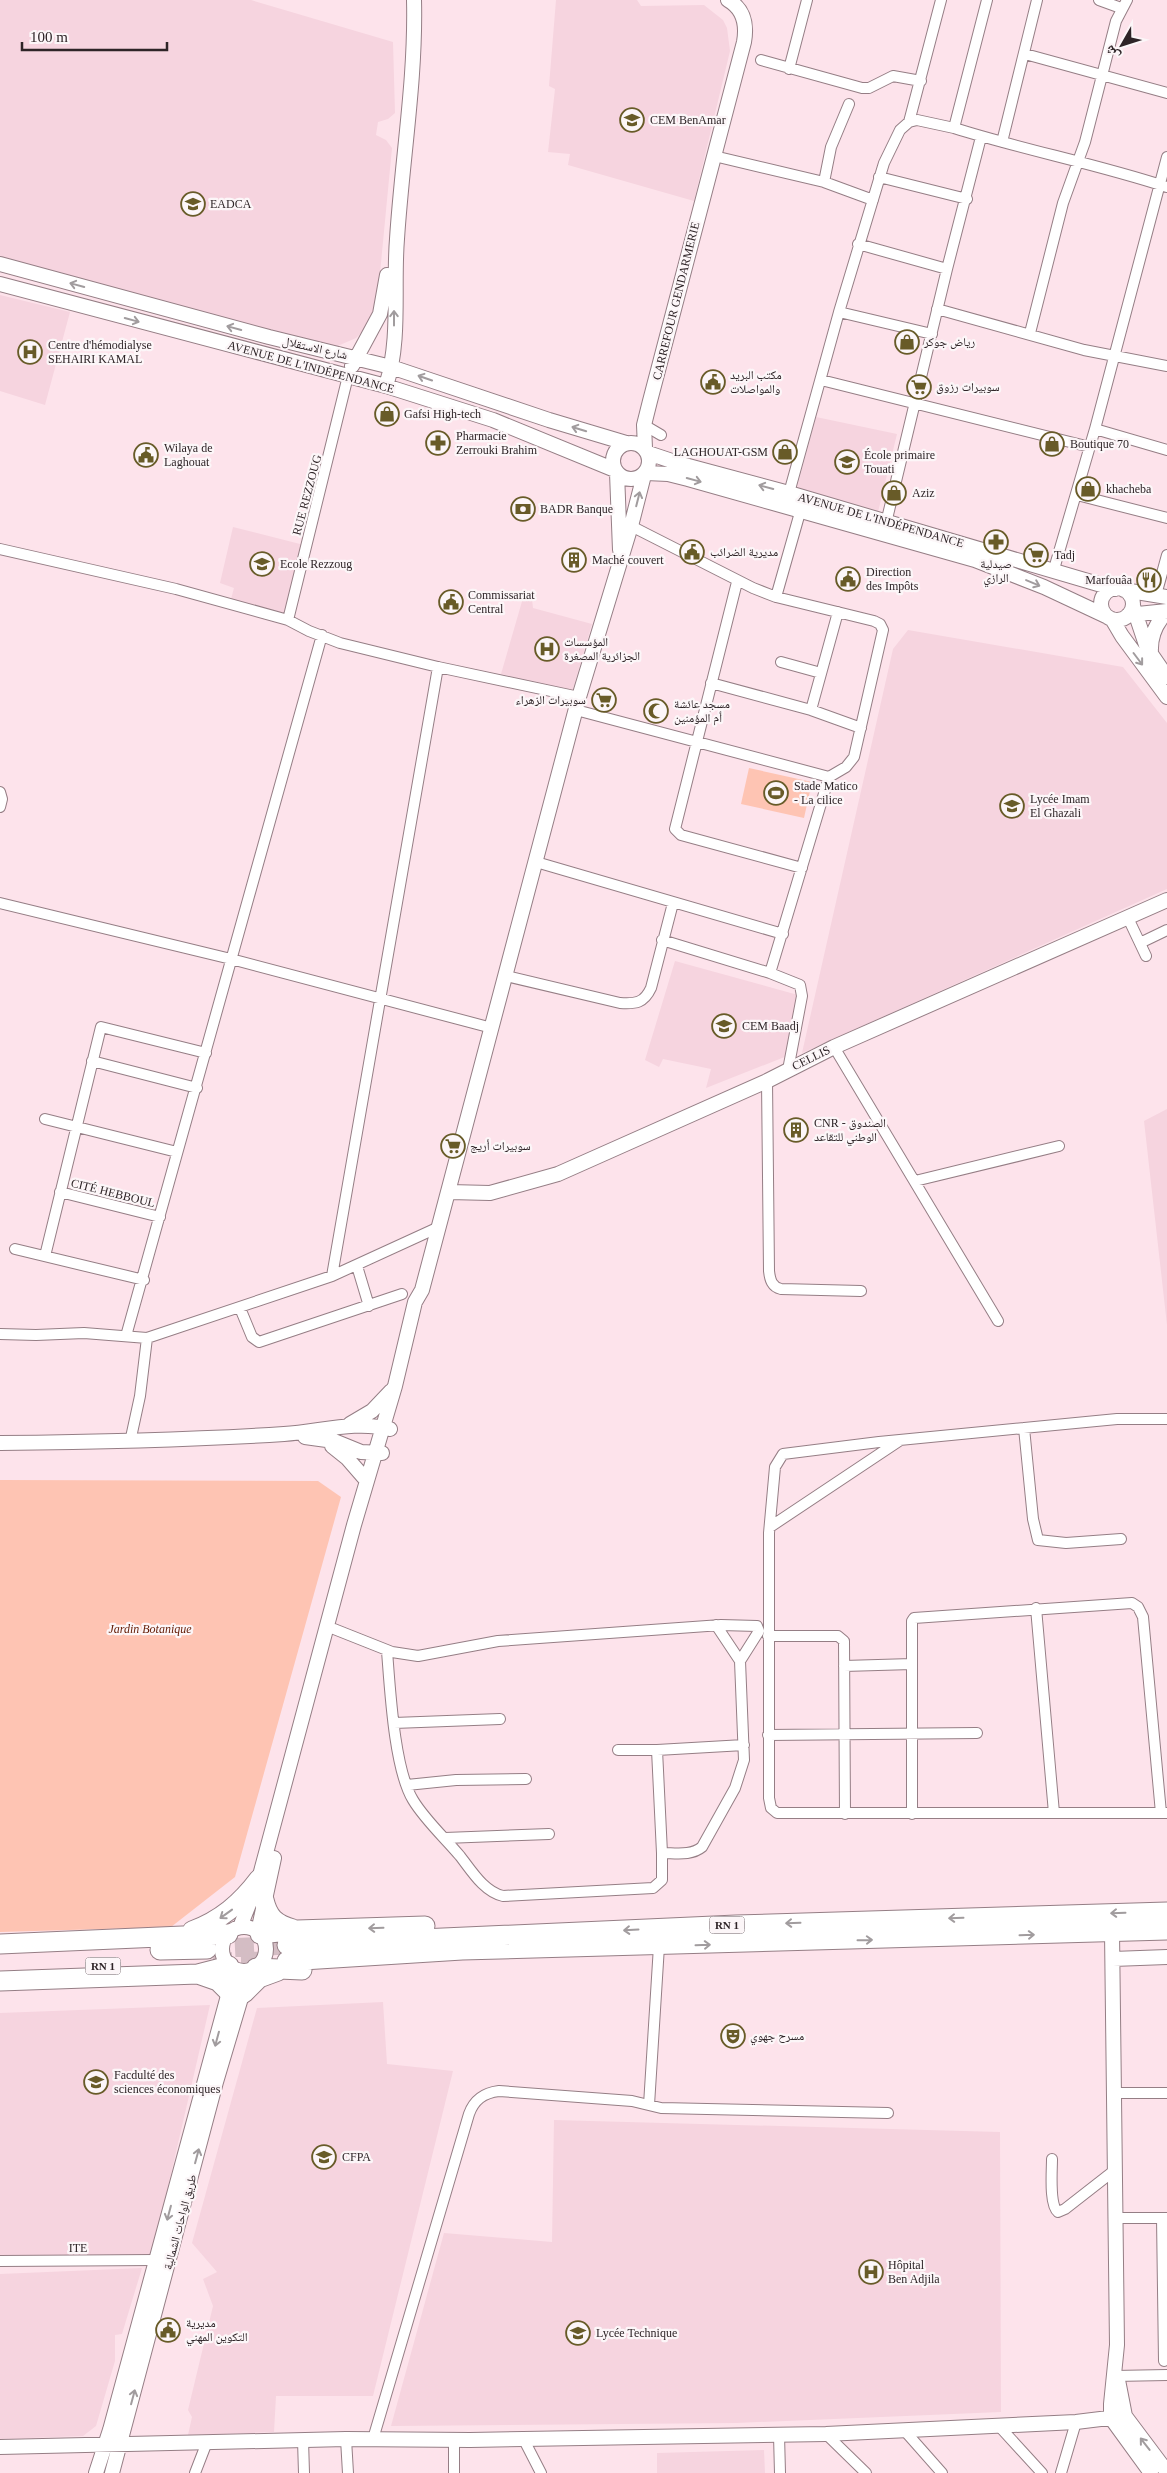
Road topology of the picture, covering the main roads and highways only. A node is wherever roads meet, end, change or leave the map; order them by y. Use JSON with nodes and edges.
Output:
{"nodes":[{"id":1,"x":406,"y":0,"type":"edge"},
{"id":2,"x":414,"y":0,"type":"edge"},
{"id":3,"x":728,"y":0,"type":"edge"},
{"id":4,"x":0,"y":264,"type":"edge"},
{"id":5,"x":0,"y":284,"type":"edge"},
{"id":6,"x":210,"y":321,"type":"junction"},
{"id":7,"x":375,"y":324,"type":"junction"},
{"id":8,"x":269,"y":337,"type":"junction"},
{"id":9,"x":206,"y":339,"type":"junction"},
{"id":10,"x":264,"y":354,"type":"junction"},
{"id":11,"x":334,"y":354,"type":"junction"},
{"id":12,"x":356,"y":358,"type":"junction"},
{"id":13,"x":391,"y":367,"type":"junction"},
{"id":14,"x":348,"y":376,"type":"junction"},
{"id":15,"x":386,"y":386,"type":"junction"},
{"id":16,"x":644,"y":425,"type":"junction"},
{"id":17,"x":628,"y":443,"type":"junction"},
{"id":18,"x":646,"y":450,"type":"junction"},
{"id":19,"x":616,"y":472,"type":"junction"},
{"id":20,"x":645,"y":474,"type":"junction"},
{"id":21,"x":621,"y":556,"type":"junction"},
{"id":22,"x":1120,"y":589,"type":"junction"},
{"id":23,"x":1162,"y":596,"type":"edge"},
{"id":24,"x":1132,"y":612,"type":"junction"},
{"id":25,"x":1167,"y":612,"type":"edge"},
{"id":26,"x":1110,"y":618,"type":"junction"},
{"id":27,"x":1150,"y":654,"type":"junction"},
{"id":28,"x":1167,"y":677,"type":"edge"},
{"id":29,"x":1167,"y":697,"type":"edge"},
{"id":30,"x":1167,"y":900,"type":"edge"},
{"id":31,"x":449,"y":1192,"type":"junction"},
{"id":32,"x":422,"y":1290,"type":"junction"},
{"id":33,"x":394,"y":1386,"type":"junction"},
{"id":34,"x":348,"y":1426,"type":"junction"},
{"id":35,"x":386,"y":1428,"type":"junction"},
{"id":36,"x":287,"y":1434,"type":"junction"},
{"id":37,"x":321,"y":1439,"type":"junction"},
{"id":38,"x":0,"y":1443,"type":"edge"},
{"id":39,"x":378,"y":1453,"type":"junction"},
{"id":40,"x":367,"y":1481,"type":"junction"},
{"id":41,"x":259,"y":1879,"type":"junction"},
{"id":42,"x":264,"y":1900,"type":"junction"},
{"id":43,"x":1167,"y":1912,"type":"edge"},
{"id":44,"x":234,"y":1930,"type":"junction"},
{"id":45,"x":1167,"y":1930,"type":"edge"},
{"id":46,"x":1112,"y":1932,"type":"junction"},
{"id":47,"x":259,"y":1933,"type":"junction"},
{"id":48,"x":173,"y":1937,"type":"junction"},
{"id":49,"x":0,"y":1944,"type":"edge"},
{"id":50,"x":288,"y":1951,"type":"junction"},
{"id":51,"x":0,"y":1954,"type":"edge"},
{"id":52,"x":1167,"y":1957,"type":"edge"},
{"id":53,"x":1113,"y":1959,"type":"junction"},
{"id":54,"x":204,"y":1962,"type":"junction"},
{"id":55,"x":0,"y":1968,"type":"edge"},
{"id":56,"x":242,"y":1969,"type":"junction"},
{"id":57,"x":0,"y":1981,"type":"edge"},
{"id":58,"x":236,"y":1992,"type":"junction"},
{"id":59,"x":1118,"y":2417,"type":"junction"},
{"id":60,"x":121,"y":2444,"type":"junction"},
{"id":61,"x":104,"y":2445,"type":"junction"},
{"id":62,"x":0,"y":2447,"type":"edge"},
{"id":63,"x":1167,"y":2472,"type":"edge"},
{"id":64,"x":96,"y":2473,"type":"edge"},
{"id":65,"x":112,"y":2473,"type":"edge"},
{"id":66,"x":1151,"y":2473,"type":"edge"}],
"edges":[{"from":1,"to":7,"type":"main road"},
{"from":13,"to":2,"type":"main road","one_way":true},
{"from":3,"to":16,"type":"main road","name":"CARREFOUR GENDARMERIE"},
{"from":6,"to":4,"type":"main road","name":"شارع الاستقلال","one_way":true},
{"from":5,"to":9,"type":"main road","name":"AVENUE DE L'INDÉPENDANCE","one_way":true},
{"from":8,"to":6,"type":"main road","name":"شارع الاستقلال","one_way":true},
{"from":6,"to":9,"type":"main road"},
{"from":7,"to":11,"type":"main road"},
{"from":7,"to":12,"type":"main road"},
{"from":8,"to":10,"type":"main road"},
{"from":8,"to":11,"type":"main road","name":"شارع الاستقلال"},
{"from":9,"to":10,"type":"main road","name":"AVENUE DE L'INDÉPENDANCE"},
{"from":10,"to":14,"type":"main road","name":"AVENUE DE L'INDÉPENDANCE"},
{"from":11,"to":12,"type":"main road","name":"شارع الاستقلال"},
{"from":12,"to":13,"type":"main road","name":"شارع الاستقلال"},
{"from":12,"to":14,"type":"main road"},
{"from":13,"to":15,"type":"main road"},
{"from":17,"to":13,"type":"main road","name":"شارع الاستقلال","one_way":true},
{"from":14,"to":15,"type":"main road","name":"AVENUE DE L'INDÉPENDANCE"},
{"from":15,"to":19,"type":"main road","name":"AVENUE DE L'INDÉPENDANCE"},
{"from":16,"to":17,"type":"main road"},
{"from":16,"to":18,"type":"main road","name":"CARREFOUR GENDARMERIE"},
{"from":17,"to":18,"type":"main road"},
{"from":17,"to":19,"type":"main road"},
{"from":18,"to":20,"type":"main road","name":"CARREFOUR GENDARMERIE"},
{"from":22,"to":18,"type":"main road","name":"AVENUE DE L'INDÉPENDANCE","one_way":true},
{"from":19,"to":20,"type":"main road"},
{"from":19,"to":21,"type":"main road"},
{"from":21,"to":20,"type":"main road","name":"CARREFOUR GENDARMERIE","one_way":true},
{"from":20,"to":26,"type":"main road","name":"AVENUE DE L'INDÉPENDANCE","one_way":true},
{"from":21,"to":31,"type":"main road","name":"CARREFOUR GENDARMERIE"},
{"from":22,"to":23,"type":"main road","name":"AVENUE DE L'INDÉPENDANCE"},
{"from":22,"to":24,"type":"main road"},
{"from":22,"to":26,"type":"main road"},
{"from":24,"to":25,"type":"main road"},
{"from":24,"to":26,"type":"main road"},
{"from":24,"to":27,"type":"main road"},
{"from":25,"to":27,"type":"main road"},
{"from":26,"to":29,"type":"main road","one_way":true},
{"from":27,"to":28,"type":"main road"},
{"from":30,"to":31,"type":"main road","name":"CELLIS"},
{"from":31,"to":32,"type":"main road","name":"CARREFOUR GENDARMERIE"},
{"from":32,"to":33,"type":"main road"},
{"from":32,"to":35,"type":"main road"},
{"from":33,"to":34,"type":"main road"},
{"from":33,"to":35,"type":"main road"},
{"from":34,"to":35,"type":"main road"},
{"from":34,"to":36,"type":"main road"},
{"from":35,"to":39,"type":"main road"},
{"from":36,"to":37,"type":"main road"},
{"from":36,"to":38,"type":"main road"},
{"from":37,"to":39,"type":"main road"},
{"from":37,"to":40,"type":"main road"},
{"from":39,"to":40,"type":"main road"},
{"from":39,"to":42,"type":"main road"},
{"from":40,"to":41,"type":"main road"},
{"from":41,"to":44,"type":"main road"},
{"from":41,"to":48,"type":"highway","one_way":true},
{"from":42,"to":47,"type":"main road"},
{"from":42,"to":50,"type":"highway"},
{"from":43,"to":50,"type":"highway","number":"RN 1","one_way":true},
{"from":44,"to":47,"type":"main road"},
{"from":44,"to":48,"type":"highway"},
{"from":44,"to":56,"type":"main road"},
{"from":45,"to":46,"type":"highway","number":"RN 1"},
{"from":50,"to":46,"type":"highway","number":"RN 1","one_way":true},
{"from":46,"to":53,"type":"main road"},
{"from":47,"to":50,"type":"highway"},
{"from":47,"to":56,"type":"main road","name":"طريق الواحات الشمالية"},
{"from":48,"to":49,"type":"highway"},
{"from":50,"to":56,"type":"highway"},
{"from":50,"to":58,"type":"highway"},
{"from":51,"to":54,"type":"highway","number":"RN 1"},
{"from":52,"to":53,"type":"main road"},
{"from":53,"to":59,"type":"main road"},
{"from":54,"to":55,"type":"highway","number":"RN 1"},
{"from":54,"to":56,"type":"highway"},
{"from":54,"to":57,"type":"highway"},
{"from":54,"to":58,"type":"highway"},
{"from":56,"to":58,"type":"main road","name":"طريق الواحات الشمالية"},
{"from":60,"to":58,"type":"main road","name":"طريق الواحات الشمالية","one_way":true},
{"from":58,"to":61,"type":"main road","name":"طريق الواحات الشمالية","one_way":true},
{"from":59,"to":60,"type":"main road"},
{"from":63,"to":59,"type":"main road","one_way":true},
{"from":59,"to":66,"type":"main road"},
{"from":60,"to":61,"type":"main road"},
{"from":60,"to":65,"type":"main road","name":"طريق الواحات الشمالية"},
{"from":61,"to":62,"type":"main road"},
{"from":61,"to":64,"type":"main road","name":"طريق الواحات الشمالية"}]}
